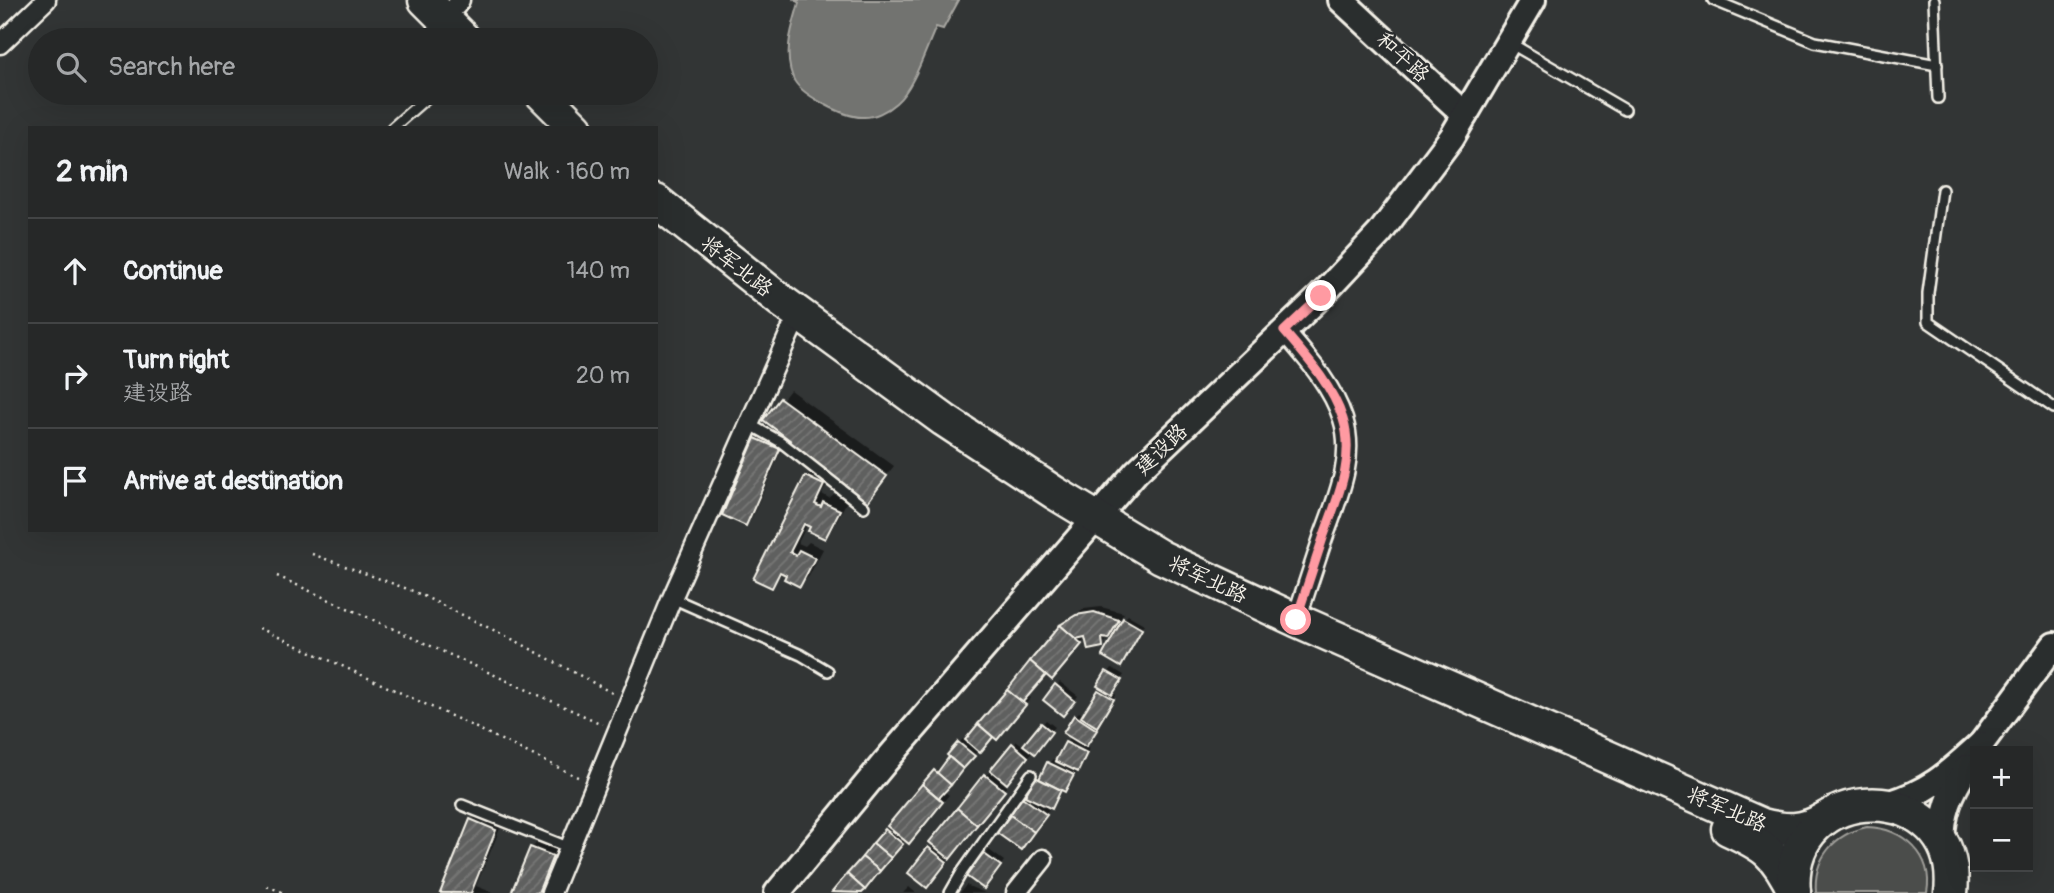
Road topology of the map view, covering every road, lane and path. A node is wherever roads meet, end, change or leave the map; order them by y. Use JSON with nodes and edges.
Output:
{"nodes":[{"id":1,"x":46,"y":0,"type":"edge"},
{"id":2,"x":1341,"y":0,"type":"edge"},
{"id":3,"x":1533,"y":0,"type":"edge"},
{"id":4,"x":1713,"y":0,"type":"edge"},
{"id":5,"x":1934,"y":0,"type":"edge"},
{"id":6,"x":448,"y":1,"type":"edge"},
{"id":7,"x":460,"y":28,"type":"edge"},
{"id":8,"x":476,"y":28,"type":"edge"},
{"id":9,"x":1508,"y":42,"type":"junction"},
{"id":10,"x":0,"y":44,"type":"edge"},
{"id":11,"x":1937,"y":65,"type":"junction"},
{"id":12,"x":1938,"y":98,"type":"dead end"},
{"id":13,"x":418,"y":105,"type":"edge"},
{"id":14,"x":528,"y":105,"type":"edge"},
{"id":15,"x":553,"y":105,"type":"edge"},
{"id":16,"x":1625,"y":110,"type":"dead end"},
{"id":17,"x":1465,"y":115,"type":"junction"},
{"id":18,"x":394,"y":126,"type":"edge"},
{"id":19,"x":549,"y":126,"type":"edge"},
{"id":20,"x":574,"y":126,"type":"edge"},
{"id":21,"x":1942,"y":190,"type":"dead end"},
{"id":22,"x":658,"y":203,"type":"edge"},
{"id":23,"x":658,"y":226,"type":"edge"},
{"id":24,"x":791,"y":330,"type":"junction"},
{"id":25,"x":1284,"y":331,"type":"junction"},
{"id":26,"x":2054,"y":408,"type":"edge"},
{"id":27,"x":749,"y":424,"type":"junction"},
{"id":28,"x":864,"y":507,"type":"dead end"},
{"id":29,"x":1090,"y":525,"type":"junction"},
{"id":30,"x":312,"y":554,"type":"dead end"},
{"id":31,"x":277,"y":576,"type":"dead end"},
{"id":32,"x":672,"y":598,"type":"junction"},
{"id":33,"x":1296,"y":620,"type":"junction"},
{"id":34,"x":258,"y":628,"type":"dead end"},
{"id":35,"x":2054,"y":645,"type":"edge"},
{"id":36,"x":828,"y":671,"type":"dead end"},
{"id":37,"x":629,"y":702,"type":"junction"},
{"id":38,"x":617,"y":731,"type":"junction"},
{"id":39,"x":1980,"y":746,"type":"edge"},
{"id":40,"x":1970,"y":756,"type":"edge"},
{"id":41,"x":1970,"y":762,"type":"edge"},
{"id":42,"x":1031,"y":775,"type":"dead end"},
{"id":43,"x":595,"y":786,"type":"junction"},
{"id":44,"x":1888,"y":804,"type":"junction"},
{"id":45,"x":463,"y":805,"type":"dead end"},
{"id":46,"x":1824,"y":820,"type":"junction"},
{"id":47,"x":1942,"y":845,"type":"junction"},
{"id":48,"x":570,"y":848,"type":"junction"},
{"id":49,"x":1043,"y":859,"type":"dead end"},
{"id":50,"x":267,"y":886,"type":"dead end"},
{"id":51,"x":780,"y":892,"type":"edge"},
{"id":52,"x":1794,"y":892,"type":"edge"},
{"id":53,"x":285,"y":893,"type":"edge"},
{"id":54,"x":551,"y":893,"type":"edge"},
{"id":55,"x":950,"y":893,"type":"edge"},
{"id":56,"x":1016,"y":893,"type":"edge"},
{"id":57,"x":1951,"y":893,"type":"edge"}],
"edges":[{"from":1,"to":10,"type":"street"},
{"from":2,"to":17,"type":"street","name":"和平路"},
{"from":3,"to":9,"type":"street","name":"建设路"},
{"from":4,"to":11,"type":"lane"},
{"from":5,"to":11,"type":"lane"},
{"from":6,"to":7,"type":"highway"},
{"from":6,"to":8,"type":"highway"},
{"from":9,"to":16,"type":"lane"},
{"from":9,"to":17,"type":"street","name":"建设路"},
{"from":11,"to":12,"type":"lane"},
{"from":13,"to":18,"type":"lane"},
{"from":14,"to":19,"type":"highway"},
{"from":15,"to":20,"type":"highway"},
{"from":17,"to":25,"type":"street","name":"建设路"},
{"from":21,"to":26,"type":"lane"},
{"from":22,"to":29,"type":"highway","name":"将军北路"},
{"from":23,"to":24,"type":"highway","name":"将军北路"},
{"from":24,"to":27,"type":"street"},
{"from":24,"to":29,"type":"highway","name":"将军北路"},
{"from":25,"to":29,"type":"street","name":"建设路"},
{"from":25,"to":33,"type":"street"},
{"from":27,"to":28,"type":"lane"},
{"from":27,"to":32,"type":"street"},
{"from":29,"to":33,"type":"highway","name":"将军北路"},
{"from":29,"to":51,"type":"street","name":"建设路"},
{"from":29,"to":52,"type":"highway","name":"将军北路"},
{"from":30,"to":37,"type":"path"},
{"from":31,"to":38,"type":"path"},
{"from":32,"to":36,"type":"lane"},
{"from":32,"to":37,"type":"street"},
{"from":33,"to":46,"type":"highway","name":"将军北路"},
{"from":34,"to":43,"type":"path"},
{"from":35,"to":39,"type":"street"},
{"from":37,"to":38,"type":"street"},
{"from":38,"to":43,"type":"street"},
{"from":40,"to":44,"type":"street"},
{"from":41,"to":47,"type":"street"},
{"from":42,"to":55,"type":"lane"},
{"from":43,"to":48,"type":"street"},
{"from":44,"to":46,"type":"highway","name":"将军北路"},
{"from":44,"to":47,"type":"highway"},
{"from":45,"to":48,"type":"lane"},
{"from":46,"to":52,"type":"highway"},
{"from":47,"to":57,"type":"highway"},
{"from":48,"to":54,"type":"street"},
{"from":49,"to":56,"type":"street"},
{"from":50,"to":53,"type":"path"}]}
